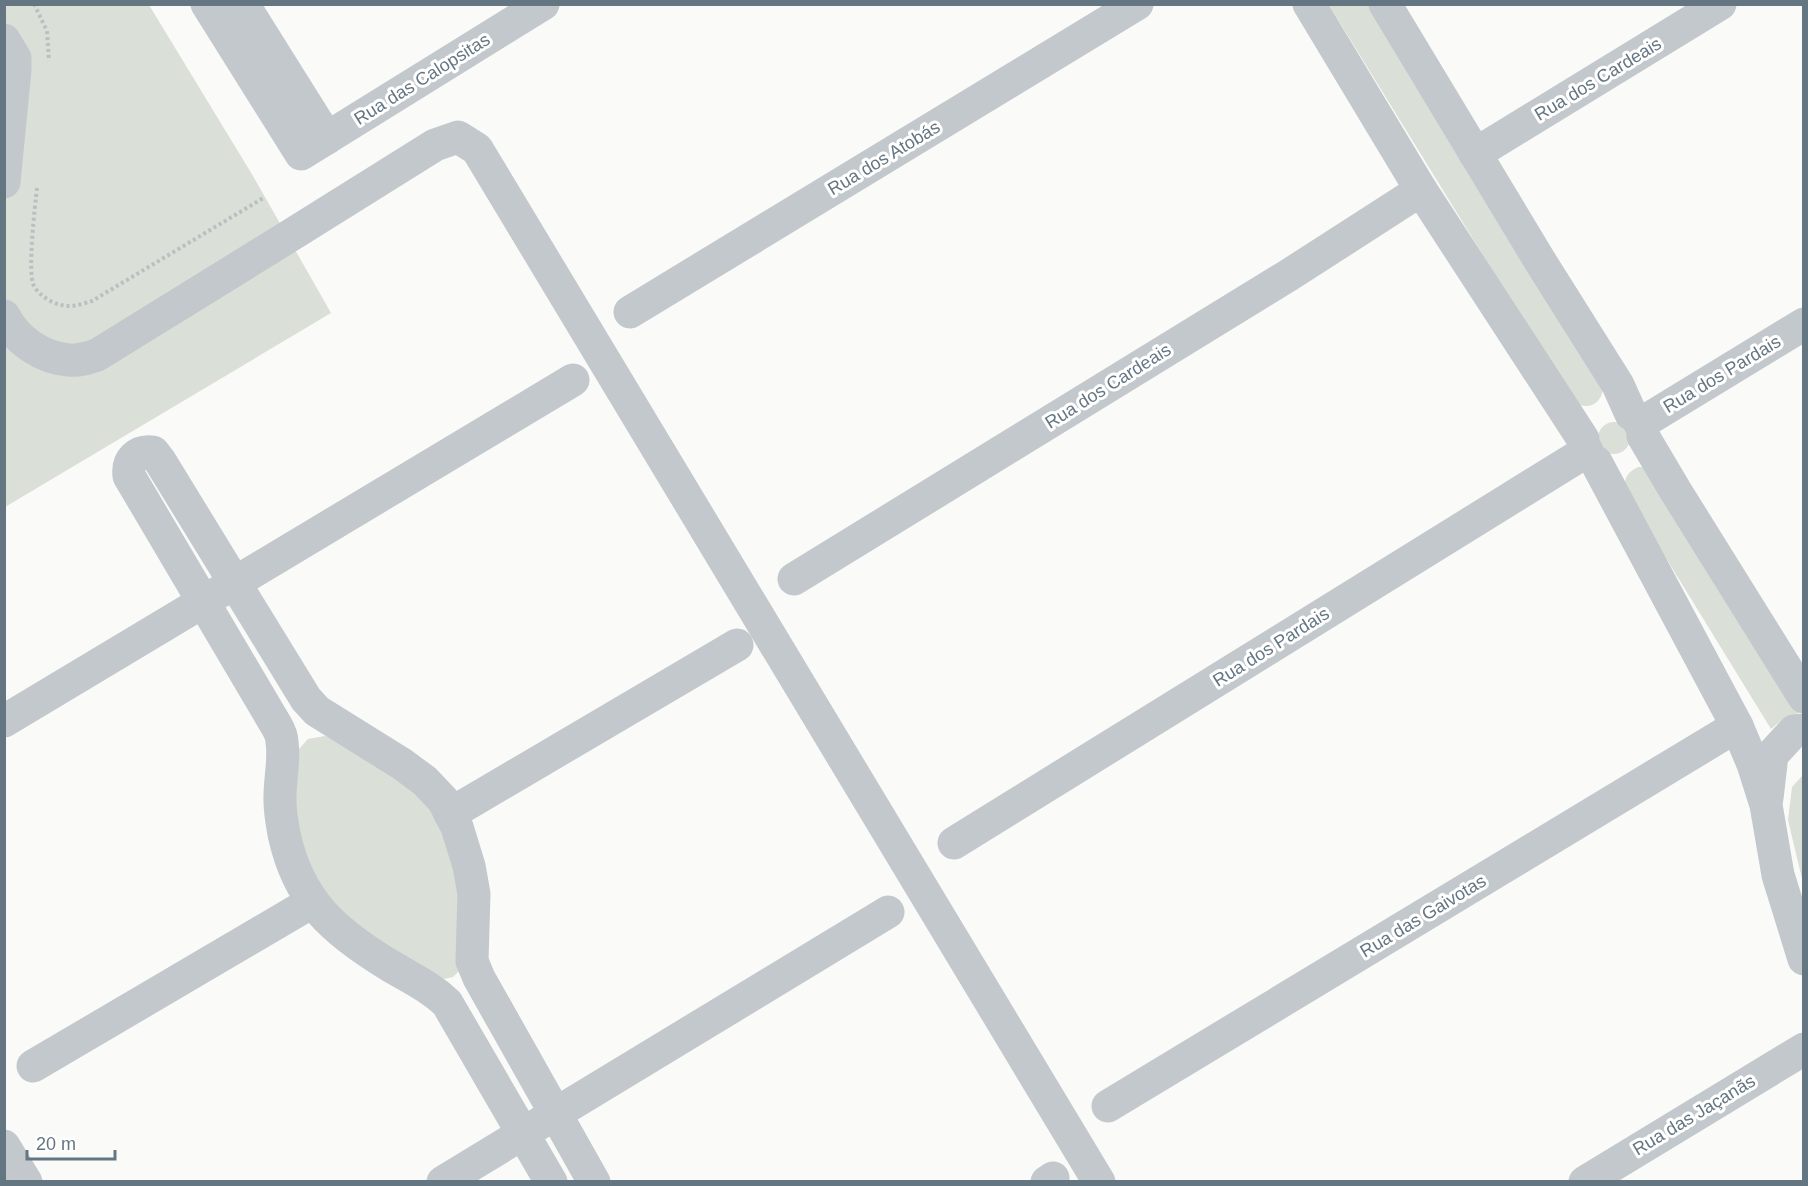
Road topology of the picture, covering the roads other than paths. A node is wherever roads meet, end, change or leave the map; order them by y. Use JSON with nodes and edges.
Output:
{"nodes":[{"id":1,"x":207,"y":4,"type":"edge"},
{"id":2,"x":243,"y":4,"type":"edge"},
{"id":3,"x":543,"y":4,"type":"edge"},
{"id":4,"x":1137,"y":4,"type":"edge"},
{"id":5,"x":1309,"y":4,"type":"edge"},
{"id":6,"x":1385,"y":4,"type":"edge"},
{"id":7,"x":1720,"y":4,"type":"edge"},
{"id":8,"x":4,"y":40,"type":"edge"},
{"id":9,"x":314,"y":146,"type":"junction"},
{"id":10,"x":1475,"y":154,"type":"junction"},
{"id":11,"x":4,"y":182,"type":"edge"},
{"id":12,"x":1421,"y":190,"type":"junction"},
{"id":13,"x":630,"y":312,"type":"dead end"},
{"id":14,"x":4,"y":316,"type":"edge"},
{"id":15,"x":1803,"y":324,"type":"edge"},
{"id":16,"x":573,"y":380,"type":"dead end"},
{"id":17,"x":1638,"y":424,"type":"junction"},
{"id":18,"x":1589,"y":451,"type":"junction"},
{"id":19,"x":794,"y":579,"type":"dead end"},
{"id":20,"x":235,"y":583,"type":"junction"},
{"id":21,"x":203,"y":602,"type":"junction"},
{"id":22,"x":737,"y":645,"type":"dead end"},
{"id":23,"x":1802,"y":690,"type":"edge"},
{"id":24,"x":4,"y":722,"type":"edge"},
{"id":25,"x":332,"y":722,"type":"junction"},
{"id":26,"x":1737,"y":726,"type":"junction"},
{"id":27,"x":1803,"y":730,"type":"edge"},
{"id":28,"x":282,"y":758,"type":"junction"},
{"id":29,"x":1766,"y":805,"type":"junction"},
{"id":30,"x":450,"y":814,"type":"junction"},
{"id":31,"x":954,"y":843,"type":"dead end"},
{"id":32,"x":312,"y":902,"type":"junction"},
{"id":33,"x":888,"y":912,"type":"dead end"},
{"id":34,"x":1803,"y":959,"type":"edge"},
{"id":35,"x":472,"y":961,"type":"junction"},
{"id":36,"x":436,"y":993,"type":"junction"},
{"id":37,"x":1803,"y":1049,"type":"edge"},
{"id":38,"x":33,"y":1066,"type":"dead end"},
{"id":39,"x":1108,"y":1106,"type":"dead end"},
{"id":40,"x":554,"y":1114,"type":"junction"},
{"id":41,"x":523,"y":1133,"type":"junction"},
{"id":42,"x":4,"y":1146,"type":"edge"},
{"id":43,"x":26,"y":1182,"type":"edge"},
{"id":44,"x":443,"y":1182,"type":"edge"},
{"id":45,"x":551,"y":1182,"type":"edge"},
{"id":46,"x":594,"y":1182,"type":"edge"},
{"id":47,"x":1099,"y":1182,"type":"edge"},
{"id":48,"x":1585,"y":1182,"type":"edge"}],
"edges":[{"from":1,"to":9,"type":"street"},
{"from":2,"to":9,"type":"street"},
{"from":3,"to":9,"type":"street","name":"Rua das Calopsitas"},
{"from":4,"to":13,"type":"street","name":"Rua dos Atobás"},
{"from":5,"to":12,"type":"street"},
{"from":6,"to":10,"type":"street"},
{"from":7,"to":10,"type":"street","name":"Rua dos Cardeais"},
{"from":8,"to":11,"type":"street"},
{"from":10,"to":17,"type":"street"},
{"from":12,"to":18,"type":"street"},
{"from":12,"to":19,"type":"street","name":"Rua dos Cardeais"},
{"from":14,"to":47,"type":"street"},
{"from":15,"to":17,"type":"street","name":"Rua dos Pardais"},
{"from":16,"to":20,"type":"street"},
{"from":17,"to":18,"type":"street"},
{"from":17,"to":18,"type":"street"},
{"from":17,"to":23,"type":"street"},
{"from":18,"to":26,"type":"street"},
{"from":18,"to":31,"type":"street","name":"Rua dos Pardais"},
{"from":20,"to":21,"type":"street"},
{"from":20,"to":21,"type":"street"},
{"from":20,"to":25,"type":"street"},
{"from":21,"to":24,"type":"street"},
{"from":21,"to":28,"type":"street"},
{"from":22,"to":30,"type":"street"},
{"from":25,"to":28,"type":"street"},
{"from":25,"to":30,"type":"street"},
{"from":26,"to":29,"type":"street"},
{"from":26,"to":39,"type":"street","name":"Rua das Gaivotas"},
{"from":27,"to":29,"type":"street"},
{"from":28,"to":32,"type":"street"},
{"from":29,"to":34,"type":"street"},
{"from":30,"to":35,"type":"street"},
{"from":32,"to":36,"type":"street"},
{"from":32,"to":38,"type":"street"},
{"from":33,"to":40,"type":"street"},
{"from":35,"to":36,"type":"street"},
{"from":35,"to":40,"type":"street"},
{"from":36,"to":41,"type":"street"},
{"from":37,"to":48,"type":"street","name":"Rua das Jaçanãs"},
{"from":40,"to":41,"type":"street"},
{"from":40,"to":46,"type":"street"},
{"from":41,"to":44,"type":"street"},
{"from":41,"to":45,"type":"street"},
{"from":42,"to":43,"type":"street"}]}
